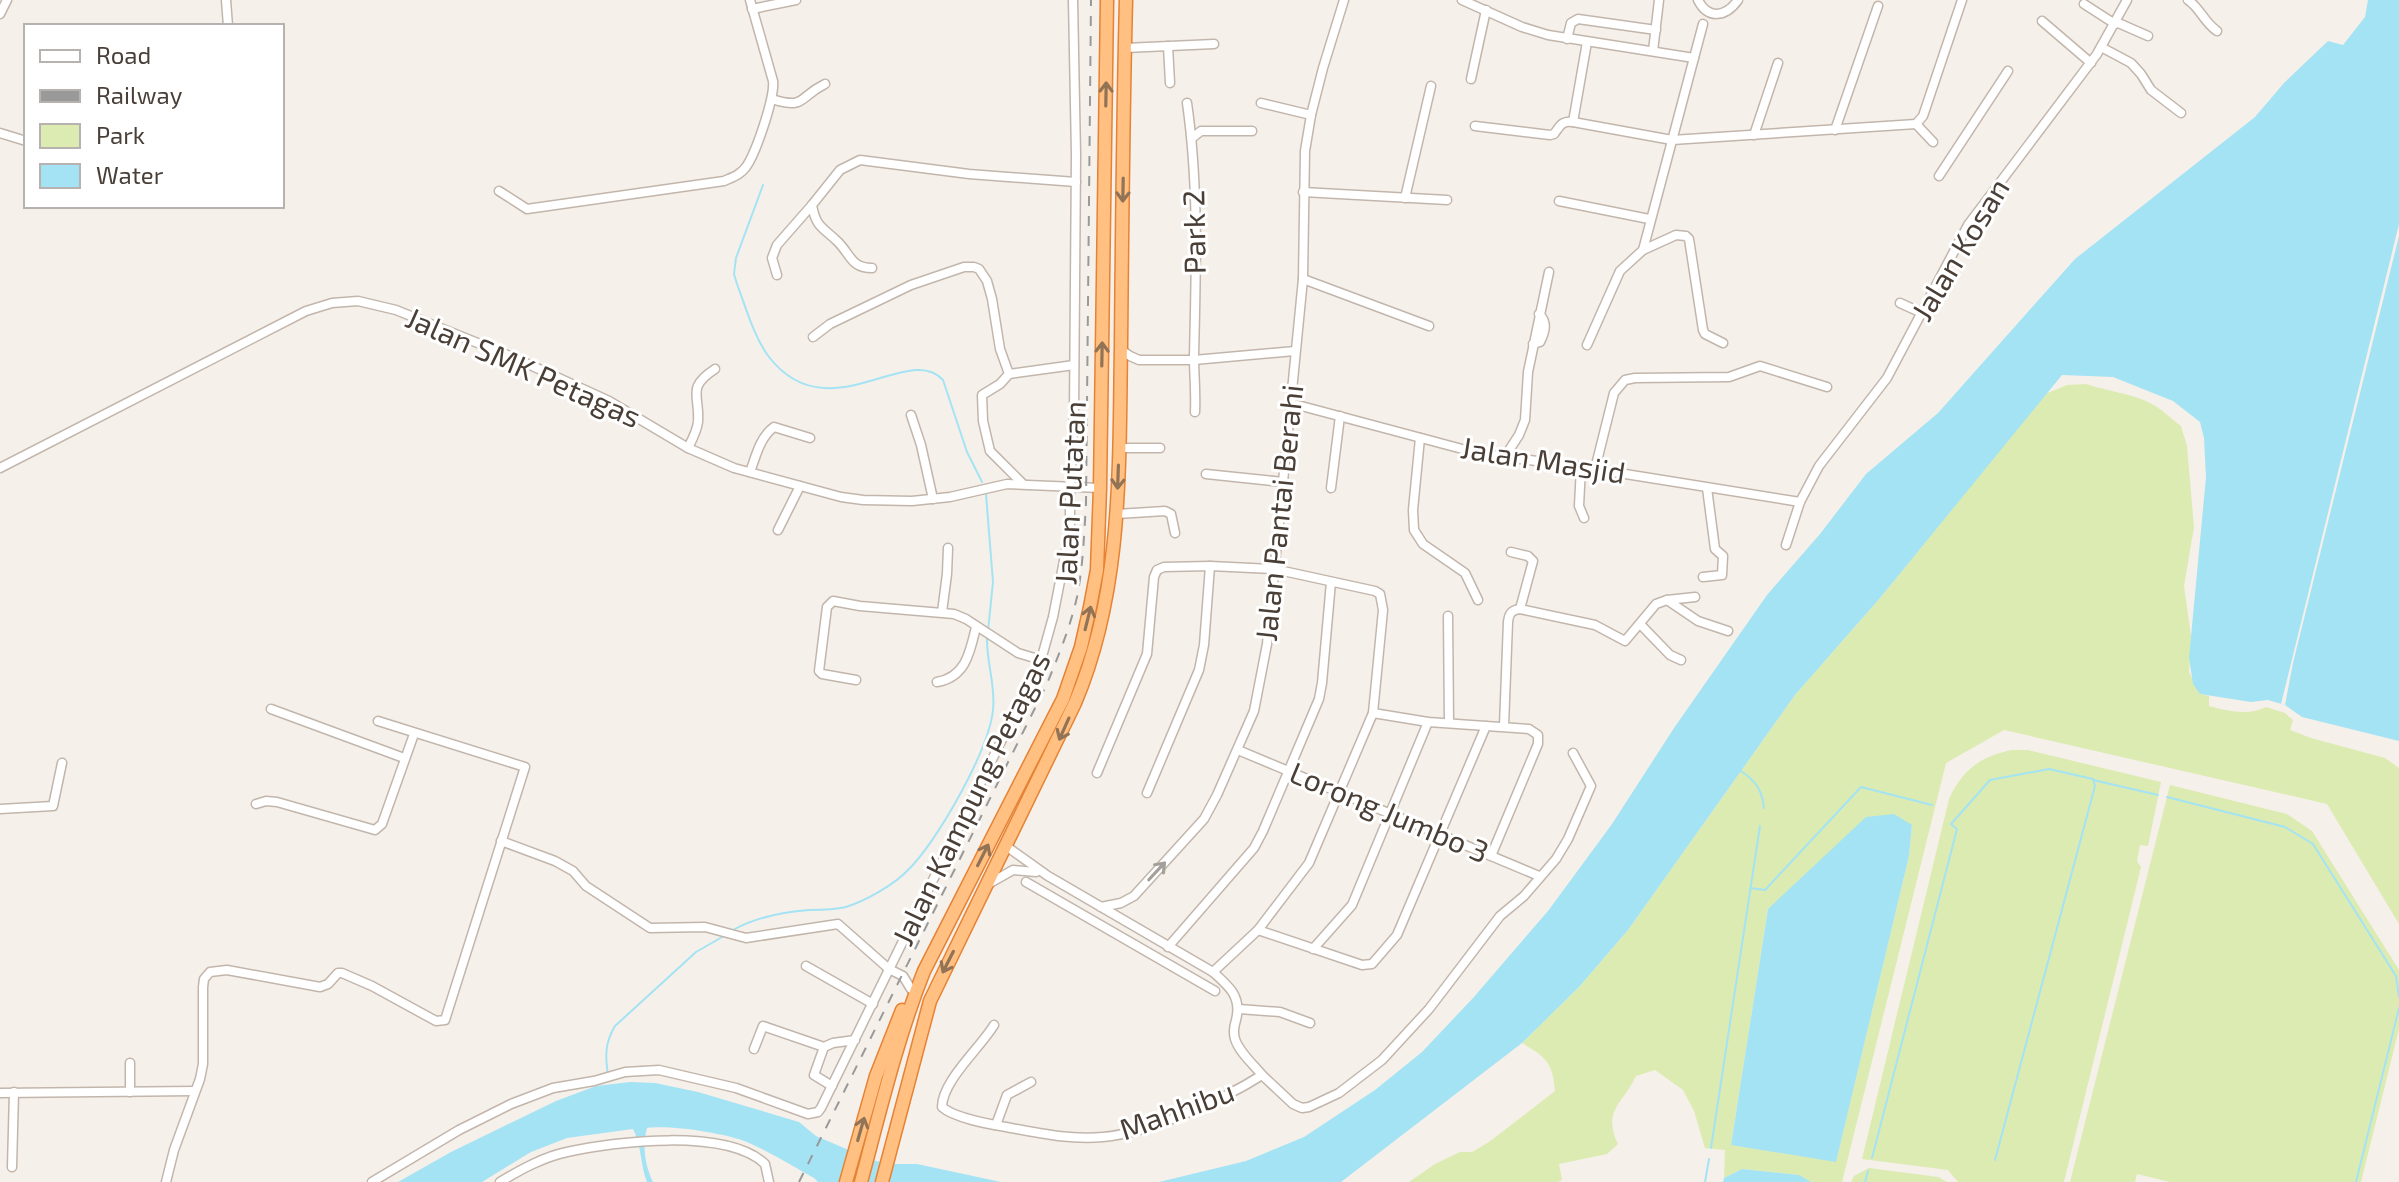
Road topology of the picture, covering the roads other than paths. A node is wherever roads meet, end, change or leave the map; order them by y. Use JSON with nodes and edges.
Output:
{"nodes":[{"id":1,"x":7,"y":0,"type":"edge"},
{"id":2,"x":226,"y":0,"type":"edge"},
{"id":3,"x":796,"y":0,"type":"edge"},
{"id":4,"x":1073,"y":0,"type":"edge"},
{"id":5,"x":1107,"y":0,"type":"edge"},
{"id":6,"x":1126,"y":0,"type":"edge"},
{"id":7,"x":1344,"y":0,"type":"edge"},
{"id":8,"x":1462,"y":0,"type":"edge"},
{"id":9,"x":1659,"y":0,"type":"edge"},
{"id":10,"x":1698,"y":0,"type":"edge"},
{"id":11,"x":1738,"y":0,"type":"edge"},
{"id":12,"x":1962,"y":0,"type":"edge"},
{"id":13,"x":2127,"y":0,"type":"edge"},
{"id":14,"x":2188,"y":0,"type":"edge"},
{"id":15,"x":751,"y":4,"type":"edge"},
{"id":16,"x":2084,"y":4,"type":"dead end"},
{"id":17,"x":1878,"y":6,"type":"dead end"},
{"id":18,"x":1486,"y":10,"type":"junction"},
{"id":19,"x":0,"y":14,"type":"edge"},
{"id":20,"x":2042,"y":21,"type":"dead end"},
{"id":21,"x":2115,"y":23,"type":"junction"},
{"id":22,"x":228,"y":24,"type":"edge"},
{"id":23,"x":1703,"y":24,"type":"dead end"},
{"id":24,"x":1656,"y":30,"type":"junction"},
{"id":25,"x":2217,"y":31,"type":"dead end"},
{"id":26,"x":2148,"y":36,"type":"dead end"},
{"id":27,"x":1567,"y":39,"type":"junction"},
{"id":28,"x":1587,"y":42,"type":"junction"},
{"id":29,"x":1214,"y":44,"type":"dead end"},
{"id":30,"x":1168,"y":46,"type":"junction"},
{"id":31,"x":2101,"y":47,"type":"junction"},
{"id":32,"x":1125,"y":48,"type":"junction"},
{"id":33,"x":1653,"y":51,"type":"junction"},
{"id":34,"x":1694,"y":58,"type":"junction"},
{"id":35,"x":1778,"y":63,"type":"dead end"},
{"id":36,"x":2091,"y":63,"type":"junction"},
{"id":37,"x":2008,"y":71,"type":"dead end"},
{"id":38,"x":1471,"y":79,"type":"dead end"},
{"id":39,"x":1170,"y":83,"type":"dead end"},
{"id":40,"x":825,"y":84,"type":"dead end"},
{"id":41,"x":1431,"y":86,"type":"dead end"},
{"id":42,"x":772,"y":99,"type":"junction"},
{"id":43,"x":1187,"y":103,"type":"dead end"},
{"id":44,"x":1261,"y":103,"type":"dead end"},
{"id":45,"x":2181,"y":113,"type":"dead end"},
{"id":46,"x":1311,"y":115,"type":"junction"},
{"id":47,"x":1573,"y":122,"type":"junction"},
{"id":48,"x":1916,"y":124,"type":"junction"},
{"id":49,"x":1475,"y":126,"type":"dead end"},
{"id":50,"x":1835,"y":130,"type":"junction"},
{"id":51,"x":1252,"y":131,"type":"dead end"},
{"id":52,"x":0,"y":133,"type":"edge"},
{"id":53,"x":1754,"y":135,"type":"junction"},
{"id":54,"x":1192,"y":138,"type":"junction"},
{"id":55,"x":24,"y":140,"type":"edge"},
{"id":56,"x":1672,"y":140,"type":"junction"},
{"id":57,"x":1933,"y":142,"type":"dead end"},
{"id":58,"x":1939,"y":176,"type":"dead end"},
{"id":59,"x":1076,"y":182,"type":"junction"},
{"id":60,"x":499,"y":191,"type":"dead end"},
{"id":61,"x":1303,"y":192,"type":"junction"},
{"id":62,"x":1405,"y":198,"type":"junction"},
{"id":63,"x":1447,"y":200,"type":"dead end"},
{"id":64,"x":1559,"y":201,"type":"dead end"},
{"id":65,"x":812,"y":205,"type":"junction"},
{"id":66,"x":1649,"y":219,"type":"junction"},
{"id":67,"x":1643,"y":250,"type":"junction"},
{"id":68,"x":872,"y":268,"type":"dead end"},
{"id":69,"x":1549,"y":272,"type":"dead end"},
{"id":70,"x":777,"y":275,"type":"dead end"},
{"id":71,"x":1303,"y":279,"type":"junction"},
{"id":72,"x":1900,"y":303,"type":"dead end"},
{"id":73,"x":1922,"y":313,"type":"junction"},
{"id":74,"x":1429,"y":326,"type":"dead end"},
{"id":75,"x":813,"y":337,"type":"dead end"},
{"id":76,"x":1723,"y":343,"type":"dead end"},
{"id":77,"x":1587,"y":345,"type":"dead end"},
{"id":78,"x":1120,"y":349,"type":"junction"},
{"id":79,"x":1295,"y":351,"type":"junction"},
{"id":80,"x":1139,"y":360,"type":"junction"},
{"id":81,"x":1194,"y":360,"type":"junction"},
{"id":82,"x":1074,"y":365,"type":"junction"},
{"id":83,"x":715,"y":369,"type":"dead end"},
{"id":84,"x":1121,"y":371,"type":"junction"},
{"id":85,"x":1009,"y":374,"type":"junction"},
{"id":86,"x":1827,"y":387,"type":"dead end"},
{"id":87,"x":1290,"y":403,"type":"junction"},
{"id":88,"x":1195,"y":412,"type":"dead end"},
{"id":89,"x":911,"y":415,"type":"dead end"},
{"id":90,"x":1340,"y":416,"type":"junction"},
{"id":91,"x":810,"y":438,"type":"dead end"},
{"id":92,"x":1420,"y":438,"type":"junction"},
{"id":93,"x":688,"y":448,"type":"junction"},
{"id":94,"x":1119,"y":448,"type":"junction"},
{"id":95,"x":1160,"y":448,"type":"dead end"},
{"id":96,"x":1504,"y":458,"type":"junction"},
{"id":97,"x":1581,"y":467,"type":"junction"},
{"id":98,"x":0,"y":468,"type":"edge"},
{"id":99,"x":1595,"y":469,"type":"junction"},
{"id":100,"x":750,"y":472,"type":"junction"},
{"id":101,"x":1206,"y":474,"type":"dead end"},
{"id":102,"x":1283,"y":482,"type":"junction"},
{"id":103,"x":1022,"y":483,"type":"junction"},
{"id":104,"x":800,"y":486,"type":"junction"},
{"id":105,"x":1070,"y":486,"type":"junction"},
{"id":106,"x":1100,"y":488,"type":"junction"},
{"id":107,"x":1331,"y":488,"type":"dead end"},
{"id":108,"x":1707,"y":488,"type":"junction"},
{"id":109,"x":933,"y":499,"type":"junction"},
{"id":110,"x":1800,"y":502,"type":"junction"},
{"id":111,"x":1117,"y":514,"type":"junction"},
{"id":112,"x":1584,"y":518,"type":"dead end"},
{"id":113,"x":778,"y":530,"type":"dead end"},
{"id":114,"x":1175,"y":533,"type":"dead end"},
{"id":115,"x":1786,"y":545,"type":"dead end"},
{"id":116,"x":948,"y":548,"type":"dead end"},
{"id":117,"x":1511,"y":552,"type":"dead end"},
{"id":118,"x":1210,"y":566,"type":"junction"},
{"id":119,"x":1274,"y":569,"type":"junction"},
{"id":120,"x":1703,"y":577,"type":"dead end"},
{"id":121,"x":1331,"y":582,"type":"junction"},
{"id":122,"x":1695,"y":597,"type":"dead end"},
{"id":123,"x":1478,"y":600,"type":"dead end"},
{"id":124,"x":1667,"y":600,"type":"junction"},
{"id":125,"x":1520,"y":609,"type":"junction"},
{"id":126,"x":942,"y":612,"type":"junction"},
{"id":127,"x":1448,"y":616,"type":"dead end"},
{"id":128,"x":1640,"y":624,"type":"junction"},
{"id":129,"x":976,"y":627,"type":"junction"},
{"id":130,"x":1728,"y":631,"type":"dead end"},
{"id":131,"x":1041,"y":660,"type":"junction"},
{"id":132,"x":1681,"y":660,"type":"dead end"},
{"id":133,"x":856,"y":680,"type":"dead end"},
{"id":134,"x":937,"y":682,"type":"dead end"},
{"id":135,"x":271,"y":709,"type":"dead end"},
{"id":136,"x":1373,"y":713,"type":"junction"},
{"id":137,"x":378,"y":721,"type":"dead end"},
{"id":138,"x":1428,"y":722,"type":"junction"},
{"id":139,"x":1449,"y":723,"type":"junction"},
{"id":140,"x":1486,"y":726,"type":"junction"},
{"id":141,"x":1504,"y":726,"type":"junction"},
{"id":142,"x":414,"y":734,"type":"junction"},
{"id":143,"x":1238,"y":750,"type":"junction"},
{"id":144,"x":1573,"y":753,"type":"dead end"},
{"id":145,"x":404,"y":758,"type":"junction"},
{"id":146,"x":62,"y":763,"type":"dead end"},
{"id":147,"x":1289,"y":770,"type":"junction"},
{"id":148,"x":1097,"y":773,"type":"dead end"},
{"id":149,"x":1340,"y":791,"type":"junction"},
{"id":150,"x":1147,"y":793,"type":"dead end"},
{"id":151,"x":256,"y":804,"type":"dead end"},
{"id":152,"x":0,"y":809,"type":"edge"},
{"id":153,"x":1390,"y":813,"type":"junction"},
{"id":154,"x":1440,"y":836,"type":"junction"},
{"id":155,"x":501,"y":841,"type":"junction"},
{"id":156,"x":1006,"y":846,"type":"junction"},
{"id":157,"x":1491,"y":856,"type":"junction"},
{"id":158,"x":1048,"y":876,"type":"junction"},
{"id":159,"x":1539,"y":876,"type":"junction"},
{"id":160,"x":1026,"y":882,"type":"dead end"},
{"id":161,"x":987,"y":885,"type":"junction"},
{"id":162,"x":1101,"y":907,"type":"junction"},
{"id":163,"x":1258,"y":930,"type":"junction"},
{"id":164,"x":1168,"y":947,"type":"junction"},
{"id":165,"x":1313,"y":949,"type":"junction"},
{"id":166,"x":932,"y":956,"type":"junction"},
{"id":167,"x":806,"y":966,"type":"dead end"},
{"id":168,"x":889,"y":969,"type":"junction"},
{"id":169,"x":920,"y":971,"type":"junction"},
{"id":170,"x":1209,"y":971,"type":"junction"},
{"id":171,"x":903,"y":976,"type":"junction"},
{"id":172,"x":1198,"y":980,"type":"junction"},
{"id":173,"x":911,"y":989,"type":"junction"},
{"id":174,"x":1215,"y":991,"type":"dead end"},
{"id":175,"x":873,"y":1004,"type":"junction"},
{"id":176,"x":1239,"y":1009,"type":"junction"},
{"id":177,"x":1310,"y":1023,"type":"dead end"},
{"id":178,"x":994,"y":1025,"type":"dead end"},
{"id":179,"x":855,"y":1040,"type":"junction"},
{"id":180,"x":824,"y":1047,"type":"junction"},
{"id":181,"x":754,"y":1049,"type":"dead end"},
{"id":182,"x":130,"y":1063,"type":"dead end"},
{"id":183,"x":1262,"y":1075,"type":"junction"},
{"id":184,"x":882,"y":1079,"type":"junction"},
{"id":185,"x":1031,"y":1082,"type":"dead end"},
{"id":186,"x":832,"y":1086,"type":"junction"},
{"id":187,"x":195,"y":1091,"type":"junction"},
{"id":188,"x":14,"y":1092,"type":"junction"},
{"id":189,"x":130,"y":1092,"type":"junction"},
{"id":190,"x":0,"y":1093,"type":"edge"},
{"id":191,"x":996,"y":1125,"type":"junction"},
{"id":192,"x":12,"y":1167,"type":"dead end"},
{"id":193,"x":166,"y":1182,"type":"edge"},
{"id":194,"x":372,"y":1182,"type":"edge"},
{"id":195,"x":500,"y":1182,"type":"edge"},
{"id":196,"x":769,"y":1182,"type":"edge"},
{"id":197,"x":846,"y":1182,"type":"edge"},
{"id":198,"x":861,"y":1182,"type":"edge"},
{"id":199,"x":882,"y":1182,"type":"edge"}],
"edges":[{"from":1,"to":19,"type":"street"},
{"from":2,"to":22,"type":"street"},
{"from":3,"to":15,"type":"street"},
{"from":4,"to":59,"type":"street","name":"Jalan Kampung Petagas"},
{"from":106,"to":5,"type":"highway","name":"Jalan Putatan","one_way":true},
{"from":6,"to":32,"type":"highway","name":"Jalan Putatan"},
{"from":7,"to":46,"type":"street","name":"Jalan Pantai Berahi"},
{"from":8,"to":18,"type":"street"},
{"from":9,"to":24,"type":"street"},
{"from":10,"to":11,"type":"street"},
{"from":12,"to":48,"type":"street"},
{"from":13,"to":21,"type":"street","name":"Jalan Kosan"},
{"from":14,"to":25,"type":"street"},
{"from":15,"to":42,"type":"street"},
{"from":16,"to":21,"type":"street"},
{"from":17,"to":50,"type":"street"},
{"from":18,"to":27,"type":"street"},
{"from":18,"to":38,"type":"street"},
{"from":20,"to":36,"type":"street"},
{"from":21,"to":26,"type":"street"},
{"from":21,"to":31,"type":"street","name":"Jalan Kosan"},
{"from":23,"to":34,"type":"street"},
{"from":24,"to":27,"type":"street"},
{"from":24,"to":33,"type":"street"},
{"from":27,"to":28,"type":"street"},
{"from":28,"to":33,"type":"street"},
{"from":28,"to":47,"type":"street"},
{"from":29,"to":30,"type":"street"},
{"from":30,"to":32,"type":"street"},
{"from":30,"to":39,"type":"street"},
{"from":31,"to":36,"type":"street","name":"Jalan Kosan"},
{"from":31,"to":45,"type":"street"},
{"from":32,"to":78,"type":"highway","name":"Jalan Putatan","one_way":true},
{"from":33,"to":34,"type":"street"},
{"from":34,"to":56,"type":"street"},
{"from":35,"to":53,"type":"street"},
{"from":36,"to":73,"type":"street","name":"Jalan Kosan"},
{"from":37,"to":58,"type":"street"},
{"from":40,"to":42,"type":"street"},
{"from":41,"to":62,"type":"street"},
{"from":42,"to":60,"type":"street"},
{"from":43,"to":54,"type":"street","name":"Park 2"},
{"from":44,"to":46,"type":"street"},
{"from":46,"to":61,"type":"street","name":"Jalan Pantai Berahi"},
{"from":47,"to":49,"type":"street"},
{"from":47,"to":56,"type":"street"},
{"from":48,"to":50,"type":"street"},
{"from":48,"to":57,"type":"street"},
{"from":50,"to":53,"type":"street"},
{"from":51,"to":54,"type":"street"},
{"from":52,"to":55,"type":"street"},
{"from":53,"to":56,"type":"street"},
{"from":54,"to":81,"type":"street","name":"Park 2"},
{"from":56,"to":66,"type":"street"},
{"from":59,"to":65,"type":"street"},
{"from":59,"to":82,"type":"street","name":"Jalan Kampung Petagas"},
{"from":61,"to":62,"type":"street"},
{"from":61,"to":71,"type":"street","name":"Jalan Pantai Berahi"},
{"from":62,"to":63,"type":"street"},
{"from":64,"to":66,"type":"street"},
{"from":65,"to":68,"type":"street"},
{"from":65,"to":70,"type":"street"},
{"from":66,"to":67,"type":"street"},
{"from":67,"to":76,"type":"street"},
{"from":67,"to":77,"type":"street"},
{"from":69,"to":96,"type":"street"},
{"from":71,"to":74,"type":"street"},
{"from":71,"to":79,"type":"street","name":"Jalan Pantai Berahi"},
{"from":72,"to":73,"type":"street"},
{"from":73,"to":110,"type":"street","name":"Jalan Kosan"},
{"from":75,"to":85,"type":"street"},
{"from":78,"to":80,"type":"street"},
{"from":78,"to":84,"type":"highway","name":"Jalan Putatan"},
{"from":79,"to":81,"type":"street"},
{"from":79,"to":87,"type":"street","name":"Jalan Pantai Berahi"},
{"from":80,"to":81,"type":"street"},
{"from":80,"to":84,"type":"street"},
{"from":81,"to":88,"type":"street","name":"Park 2"},
{"from":82,"to":85,"type":"street"},
{"from":82,"to":105,"type":"street","name":"Jalan Kampung Petagas"},
{"from":83,"to":93,"type":"street"},
{"from":84,"to":94,"type":"highway","name":"Jalan Putatan"},
{"from":85,"to":103,"type":"street"},
{"from":86,"to":99,"type":"street"},
{"from":87,"to":90,"type":"street","name":"Jalan Masjid"},
{"from":87,"to":102,"type":"street","name":"Jalan Pantai Berahi"},
{"from":89,"to":109,"type":"street"},
{"from":90,"to":92,"type":"street","name":"Jalan Masjid"},
{"from":90,"to":107,"type":"street"},
{"from":91,"to":100,"type":"street"},
{"from":92,"to":96,"type":"street","name":"Jalan Masjid"},
{"from":92,"to":123,"type":"street"},
{"from":93,"to":98,"type":"street","name":"Jalan SMK Petagas"},
{"from":93,"to":100,"type":"street","name":"Jalan SMK Petagas"},
{"from":94,"to":95,"type":"street"},
{"from":94,"to":111,"type":"highway","name":"Jalan Putatan","one_way":true},
{"from":96,"to":97,"type":"street","name":"Jalan Masjid"},
{"from":97,"to":99,"type":"street","name":"Jalan Masjid"},
{"from":97,"to":112,"type":"street"},
{"from":99,"to":108,"type":"street","name":"Jalan Masjid"},
{"from":100,"to":104,"type":"street","name":"Jalan SMK Petagas"},
{"from":101,"to":102,"type":"street"},
{"from":102,"to":119,"type":"street","name":"Jalan Pantai Berahi"},
{"from":103,"to":105,"type":"street","name":"Jalan SMK Petagas"},
{"from":103,"to":109,"type":"street","name":"Jalan SMK Petagas"},
{"from":104,"to":109,"type":"street","name":"Jalan SMK Petagas"},
{"from":104,"to":113,"type":"street"},
{"from":105,"to":106,"type":"street","name":"Jalan SMK Petagas"},
{"from":105,"to":131,"type":"street","name":"Jalan Kampung Petagas"},
{"from":166,"to":106,"type":"highway","name":"Jalan Putatan","one_way":true},
{"from":108,"to":110,"type":"street","name":"Jalan Masjid"},
{"from":108,"to":120,"type":"street"},
{"from":110,"to":115,"type":"street","name":"Jalan Kosan"},
{"from":111,"to":114,"type":"street"},
{"from":111,"to":156,"type":"highway","name":"Jalan Putatan","one_way":true},
{"from":116,"to":126,"type":"street"},
{"from":117,"to":125,"type":"street"},
{"from":118,"to":119,"type":"street"},
{"from":118,"to":148,"type":"street"},
{"from":118,"to":150,"type":"street"},
{"from":119,"to":121,"type":"street"},
{"from":119,"to":143,"type":"street","name":"Jalan Pantai Berahi"},
{"from":121,"to":136,"type":"street"},
{"from":121,"to":147,"type":"street"},
{"from":122,"to":124,"type":"street"},
{"from":124,"to":128,"type":"street"},
{"from":124,"to":130,"type":"street"},
{"from":125,"to":128,"type":"street"},
{"from":125,"to":141,"type":"street"},
{"from":126,"to":129,"type":"street"},
{"from":126,"to":133,"type":"street"},
{"from":127,"to":139,"type":"street"},
{"from":128,"to":132,"type":"street"},
{"from":129,"to":131,"type":"street"},
{"from":129,"to":134,"type":"street"},
{"from":131,"to":168,"type":"street","name":"Jalan Kampung Petagas"},
{"from":135,"to":145,"type":"street"},
{"from":136,"to":138,"type":"street"},
{"from":136,"to":149,"type":"street"},
{"from":137,"to":142,"type":"street"},
{"from":138,"to":139,"type":"street"},
{"from":138,"to":153,"type":"street"},
{"from":139,"to":140,"type":"street"},
{"from":140,"to":141,"type":"street"},
{"from":140,"to":154,"type":"street"},
{"from":141,"to":157,"type":"street"},
{"from":142,"to":145,"type":"street"},
{"from":142,"to":155,"type":"street"},
{"from":143,"to":147,"type":"street","name":"Lorong Jumbo 3"},
{"from":162,"to":143,"type":"street","name":"Jalan Pantai Berahi","one_way":true},
{"from":144,"to":159,"type":"street"},
{"from":145,"to":151,"type":"street"},
{"from":146,"to":152,"type":"street"},
{"from":147,"to":149,"type":"street","name":"Lorong Jumbo 3"},
{"from":147,"to":164,"type":"street"},
{"from":149,"to":153,"type":"street","name":"Lorong Jumbo 3"},
{"from":149,"to":163,"type":"street"},
{"from":153,"to":154,"type":"street","name":"Lorong Jumbo 3"},
{"from":153,"to":165,"type":"street"},
{"from":154,"to":157,"type":"street","name":"Lorong Jumbo 3"},
{"from":154,"to":165,"type":"street"},
{"from":155,"to":168,"type":"street","name":"Jalan Kampung Petagas"},
{"from":155,"to":187,"type":"street"},
{"from":156,"to":158,"type":"street"},
{"from":156,"to":161,"type":"highway","name":"Jalan Putatan"},
{"from":157,"to":159,"type":"street","name":"Lorong Jumbo 3"},
{"from":158,"to":161,"type":"street"},
{"from":158,"to":162,"type":"street"},
{"from":159,"to":183,"type":"street"},
{"from":160,"to":172,"type":"street"},
{"from":161,"to":199,"type":"highway","name":"Jalan Putatan","one_way":true},
{"from":162,"to":164,"type":"street"},
{"from":163,"to":165,"type":"street"},
{"from":163,"to":170,"type":"street"},
{"from":164,"to":170,"type":"street"},
{"from":166,"to":169,"type":"highway"},
{"from":166,"to":184,"type":"highway","name":"Jalan Putatan"},
{"from":167,"to":175,"type":"street"},
{"from":168,"to":171,"type":"street","name":"Jalan Kampung Petagas"},
{"from":168,"to":175,"type":"street","name":"Jalan Kampung Petagas"},
{"from":169,"to":171,"type":"street","name":"Jalan Kampung Petagas"},
{"from":169,"to":173,"type":"highway"},
{"from":170,"to":172,"type":"street"},
{"from":170,"to":176,"type":"street"},
{"from":171,"to":173,"type":"street","name":"Jalan Kampung Petagas"},
{"from":172,"to":174,"type":"street"},
{"from":173,"to":184,"type":"highway"},
{"from":175,"to":179,"type":"street","name":"Jalan Kampung Petagas"},
{"from":176,"to":177,"type":"street"},
{"from":176,"to":183,"type":"street","name":"Mahhibu"},
{"from":178,"to":191,"type":"street","name":"Mahhibu"},
{"from":179,"to":180,"type":"street"},
{"from":179,"to":186,"type":"street","name":"Jalan Kampung Petagas"},
{"from":180,"to":181,"type":"street"},
{"from":180,"to":186,"type":"street"},
{"from":182,"to":189,"type":"street"},
{"from":183,"to":191,"type":"street","name":"Mahhibu"},
{"from":197,"to":184,"type":"highway","one_way":true},
{"from":184,"to":198,"type":"highway","name":"Jalan Putatan"},
{"from":185,"to":191,"type":"street"},
{"from":186,"to":194,"type":"street","name":"Jalan Kampung Petagas"},
{"from":187,"to":189,"type":"street"},
{"from":187,"to":193,"type":"street"},
{"from":188,"to":189,"type":"street"},
{"from":188,"to":190,"type":"street"},
{"from":188,"to":192,"type":"street"},
{"from":195,"to":196,"type":"street"}]}
